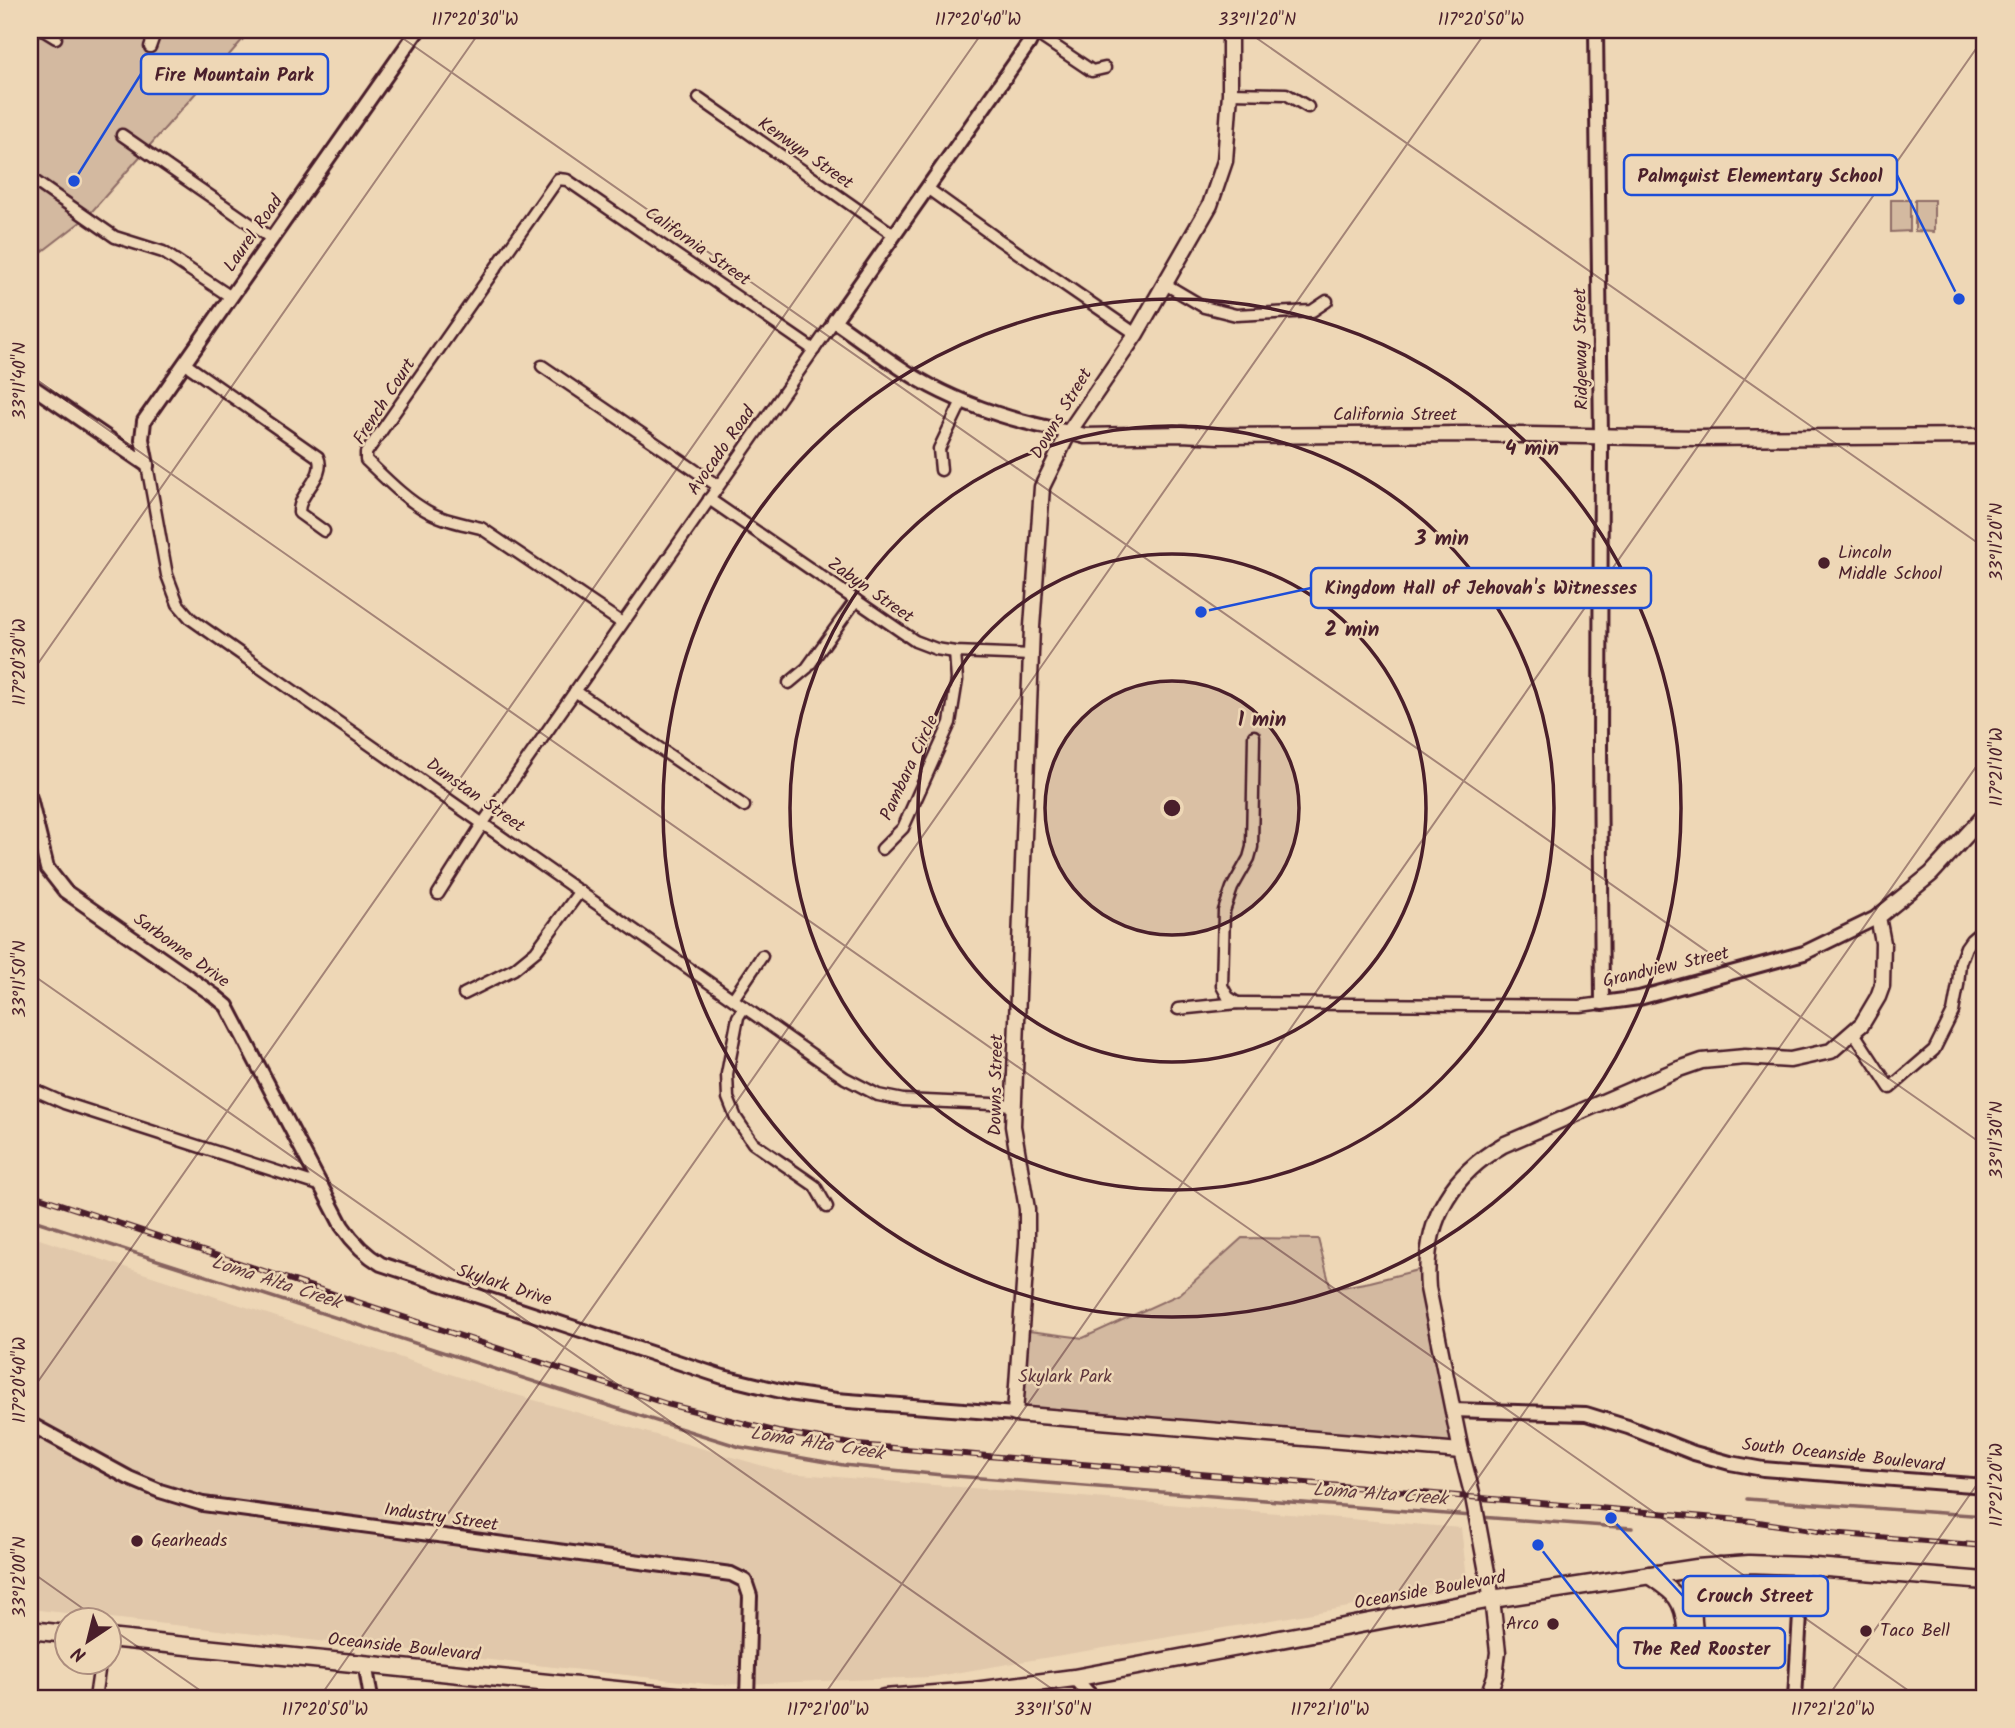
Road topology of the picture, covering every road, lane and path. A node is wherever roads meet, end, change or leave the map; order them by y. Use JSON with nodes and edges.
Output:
{"nodes":[{"id":1,"x":35,"y":30,"type":"edge"},
{"id":2,"x":43,"y":30,"type":"edge"},
{"id":3,"x":156,"y":30,"type":"edge"},
{"id":4,"x":418,"y":30,"type":"edge"},
{"id":5,"x":1230,"y":30,"type":"edge"},
{"id":6,"x":1596,"y":30,"type":"edge"},
{"id":7,"x":1035,"y":31,"type":"edge"},
{"id":8,"x":30,"y":38,"type":"edge"},
{"id":9,"x":56,"y":38,"type":"dead end"},
{"id":10,"x":150,"y":47,"type":"dead end"},
{"id":11,"x":1105,"y":68,"type":"dead end"},
{"id":12,"x":1230,"y":93,"type":"junction"},
{"id":13,"x":699,"y":98,"type":"dead end"},
{"id":14,"x":1308,"y":107,"type":"dead end"},
{"id":15,"x":122,"y":135,"type":"dead end"},
{"id":16,"x":30,"y":178,"type":"edge"},
{"id":17,"x":558,"y":179,"type":"joint"},
{"id":18,"x":927,"y":188,"type":"junction"},
{"id":19,"x":894,"y":235,"type":"junction"},
{"id":20,"x":272,"y":239,"type":"junction"},
{"id":21,"x":1165,"y":284,"type":"junction"},
{"id":22,"x":231,"y":297,"type":"junction"},
{"id":23,"x":1326,"y":301,"type":"dead end"},
{"id":24,"x":834,"y":321,"type":"junction"},
{"id":25,"x":1136,"y":334,"type":"junction"},
{"id":26,"x":814,"y":350,"type":"junction"},
{"id":27,"x":184,"y":363,"type":"junction"},
{"id":28,"x":542,"y":366,"type":"dead end"},
{"id":29,"x":30,"y":385,"type":"edge"},
{"id":30,"x":962,"y":401,"type":"junction"},
{"id":31,"x":1069,"y":432,"type":"junction"},
{"id":32,"x":1985,"y":436,"type":"edge"},
{"id":33,"x":1601,"y":437,"type":"junction"},
{"id":34,"x":148,"y":465,"type":"junction"},
{"id":35,"x":941,"y":470,"type":"dead end"},
{"id":36,"x":718,"y":486,"type":"junction"},
{"id":37,"x":709,"y":499,"type":"junction"},
{"id":38,"x":324,"y":531,"type":"dead end"},
{"id":39,"x":856,"y":600,"type":"junction"},
{"id":40,"x":622,"y":623,"type":"junction"},
{"id":41,"x":955,"y":652,"type":"junction"},
{"id":42,"x":1031,"y":655,"type":"junction"},
{"id":43,"x":789,"y":683,"type":"dead end"},
{"id":44,"x":575,"y":691,"type":"junction"},
{"id":45,"x":1254,"y":736,"type":"dead end"},
{"id":46,"x":30,"y":798,"type":"edge"},
{"id":47,"x":744,"y":806,"type":"dead end"},
{"id":48,"x":1985,"y":815,"type":"edge"},
{"id":49,"x":482,"y":823,"type":"junction"},
{"id":50,"x":882,"y":849,"type":"dead end"},
{"id":51,"x":580,"y":891,"type":"junction"},
{"id":52,"x":438,"y":894,"type":"dead end"},
{"id":53,"x":1878,"y":917,"type":"junction"},
{"id":54,"x":1985,"y":928,"type":"edge"},
{"id":55,"x":762,"y":956,"type":"dead end"},
{"id":56,"x":464,"y":994,"type":"dead end"},
{"id":57,"x":733,"y":999,"type":"junction"},
{"id":58,"x":1238,"y":1003,"type":"junction"},
{"id":59,"x":1602,"y":1003,"type":"junction"},
{"id":60,"x":744,"y":1007,"type":"junction"},
{"id":61,"x":1178,"y":1009,"type":"dead end"},
{"id":62,"x":1854,"y":1032,"type":"junction"},
{"id":63,"x":30,"y":1088,"type":"edge"},
{"id":64,"x":1014,"y":1105,"type":"junction"},
{"id":65,"x":322,"y":1186,"type":"junction"},
{"id":66,"x":827,"y":1207,"type":"dead end"},
{"id":67,"x":1453,"y":1410,"type":"junction"},
{"id":68,"x":1015,"y":1414,"type":"junction"},
{"id":69,"x":30,"y":1424,"type":"edge"},
{"id":70,"x":1461,"y":1451,"type":"junction"},
{"id":71,"x":1985,"y":1486,"type":"edge"},
{"id":72,"x":1720,"y":1566,"type":"junction"},
{"id":73,"x":1803,"y":1566,"type":"junction"},
{"id":74,"x":1649,"y":1575,"type":"junction"},
{"id":75,"x":1985,"y":1581,"type":"edge"},
{"id":76,"x":1492,"y":1599,"type":"junction"},
{"id":77,"x":30,"y":1630,"type":"edge"},
{"id":78,"x":52,"y":1632,"type":"edge"},
{"id":79,"x":122,"y":1640,"type":"edge"},
{"id":80,"x":365,"y":1663,"type":"junction"},
{"id":81,"x":98,"y":1676,"type":"edge"},
{"id":82,"x":1074,"y":1678,"type":"junction"},
{"id":83,"x":95,"y":1698,"type":"edge"},
{"id":84,"x":371,"y":1698,"type":"edge"},
{"id":85,"x":695,"y":1698,"type":"edge"},
{"id":86,"x":747,"y":1698,"type":"edge"},
{"id":87,"x":884,"y":1698,"type":"edge"},
{"id":88,"x":1093,"y":1698,"type":"edge"},
{"id":89,"x":1487,"y":1698,"type":"edge"},
{"id":90,"x":1795,"y":1698,"type":"edge"}],
"edges":[{"from":1,"to":8,"type":"street"},
{"from":2,"to":9,"type":"street"},
{"from":3,"to":10,"type":"street"},
{"from":4,"to":20,"type":"street","name":"Laurel Road"},
{"from":5,"to":12,"type":"main road","name":"Downs Street"},
{"from":6,"to":33,"type":"street","name":"Ridgeway Street"},
{"from":7,"to":11,"type":"street"},
{"from":7,"to":18,"type":"street","name":"Avocado Road"},
{"from":12,"to":14,"type":"street"},
{"from":12,"to":21,"type":"main road","name":"Downs Street"},
{"from":13,"to":19,"type":"street","name":"Kenwyn Street"},
{"from":15,"to":20,"type":"street"},
{"from":16,"to":22,"type":"street"},
{"from":17,"to":26,"type":"street","name":"California Street"},
{"from":17,"to":40,"type":"street","name":"French Court"},
{"from":18,"to":19,"type":"street","name":"Avocado Road"},
{"from":18,"to":25,"type":"street"},
{"from":19,"to":24,"type":"street","name":"Avocado Road"},
{"from":20,"to":22,"type":"street","name":"Laurel Road"},
{"from":21,"to":23,"type":"street"},
{"from":21,"to":25,"type":"main road","name":"Downs Street"},
{"from":22,"to":27,"type":"street","name":"Laurel Road"},
{"from":24,"to":26,"type":"street","name":"Avocado Road"},
{"from":24,"to":30,"type":"street","name":"California Street"},
{"from":25,"to":31,"type":"main road","name":"Downs Street"},
{"from":26,"to":36,"type":"street","name":"Avocado Road"},
{"from":27,"to":34,"type":"street","name":"Laurel Road"},
{"from":27,"to":38,"type":"street"},
{"from":28,"to":36,"type":"street"},
{"from":29,"to":34,"type":"street"},
{"from":30,"to":31,"type":"street","name":"California Street"},
{"from":30,"to":35,"type":"street"},
{"from":31,"to":33,"type":"main road","name":"California Street"},
{"from":31,"to":42,"type":"main road","name":"Downs Street"},
{"from":32,"to":33,"type":"main road","name":"California Street"},
{"from":33,"to":59,"type":"street","name":"Ridgeway Street"},
{"from":34,"to":49,"type":"street","name":"Dunstan Street"},
{"from":36,"to":37,"type":"street","name":"Avocado Road"},
{"from":37,"to":39,"type":"street","name":"Zabyn Street"},
{"from":37,"to":40,"type":"street","name":"Avocado Road"},
{"from":39,"to":41,"type":"street","name":"Zabyn Street"},
{"from":39,"to":43,"type":"street"},
{"from":40,"to":44,"type":"street","name":"Avocado Road"},
{"from":41,"to":42,"type":"street","name":"Zabyn Street"},
{"from":41,"to":50,"type":"street","name":"Pambara Circle"},
{"from":42,"to":64,"type":"main road","name":"Downs Street"},
{"from":44,"to":47,"type":"street"},
{"from":44,"to":49,"type":"street","name":"Avocado Road"},
{"from":45,"to":58,"type":"street"},
{"from":46,"to":65,"type":"street","name":"Sarbonne Drive"},
{"from":48,"to":53,"type":"main road","name":"Grandview Street"},
{"from":49,"to":51,"type":"street","name":"Dunstan Street"},
{"from":49,"to":52,"type":"street","name":"Avocado Road"},
{"from":51,"to":56,"type":"street"},
{"from":51,"to":57,"type":"street","name":"Dunstan Street"},
{"from":53,"to":59,"type":"street","name":"Grandview Street"},
{"from":53,"to":62,"type":"main road"},
{"from":54,"to":62,"type":"street"},
{"from":55,"to":57,"type":"street"},
{"from":57,"to":60,"type":"street","name":"Dunstan Street"},
{"from":58,"to":59,"type":"street","name":"Grandview Street"},
{"from":58,"to":61,"type":"street","name":"Grandview Street"},
{"from":60,"to":64,"type":"street","name":"Dunstan Street"},
{"from":60,"to":66,"type":"street"},
{"from":62,"to":67,"type":"main road"},
{"from":63,"to":65,"type":"street"},
{"from":64,"to":68,"type":"main road","name":"Downs Street"},
{"from":65,"to":68,"type":"street","name":"Skylark Drive"},
{"from":67,"to":70,"type":"main road"},
{"from":67,"to":71,"type":"street","name":"South Oceanside Boulevard"},
{"from":68,"to":70,"type":"main road"},
{"from":69,"to":86,"type":"street","name":"Industry Street"},
{"from":70,"to":76,"type":"main road"},
{"from":72,"to":73,"type":"main road","name":"Oceanside Boulevard"},
{"from":72,"to":74,"type":"main road","name":"Oceanside Boulevard"},
{"from":72,"to":74,"type":"main road"},
{"from":73,"to":75,"type":"main road","name":"Oceanside Boulevard"},
{"from":73,"to":90,"type":"street"},
{"from":74,"to":76,"type":"main road","name":"Oceanside Boulevard"},
{"from":76,"to":82,"type":"main road","name":"Oceanside Boulevard"},
{"from":76,"to":89,"type":"main road"},
{"from":77,"to":78,"type":"main road"},
{"from":79,"to":80,"type":"main road","name":"Oceanside Boulevard"},
{"from":80,"to":84,"type":"street"},
{"from":80,"to":85,"type":"main road","name":"Oceanside Boulevard"},
{"from":81,"to":83,"type":"street"},
{"from":82,"to":87,"type":"main road","name":"Oceanside Boulevard"},
{"from":82,"to":88,"type":"street"}]}
